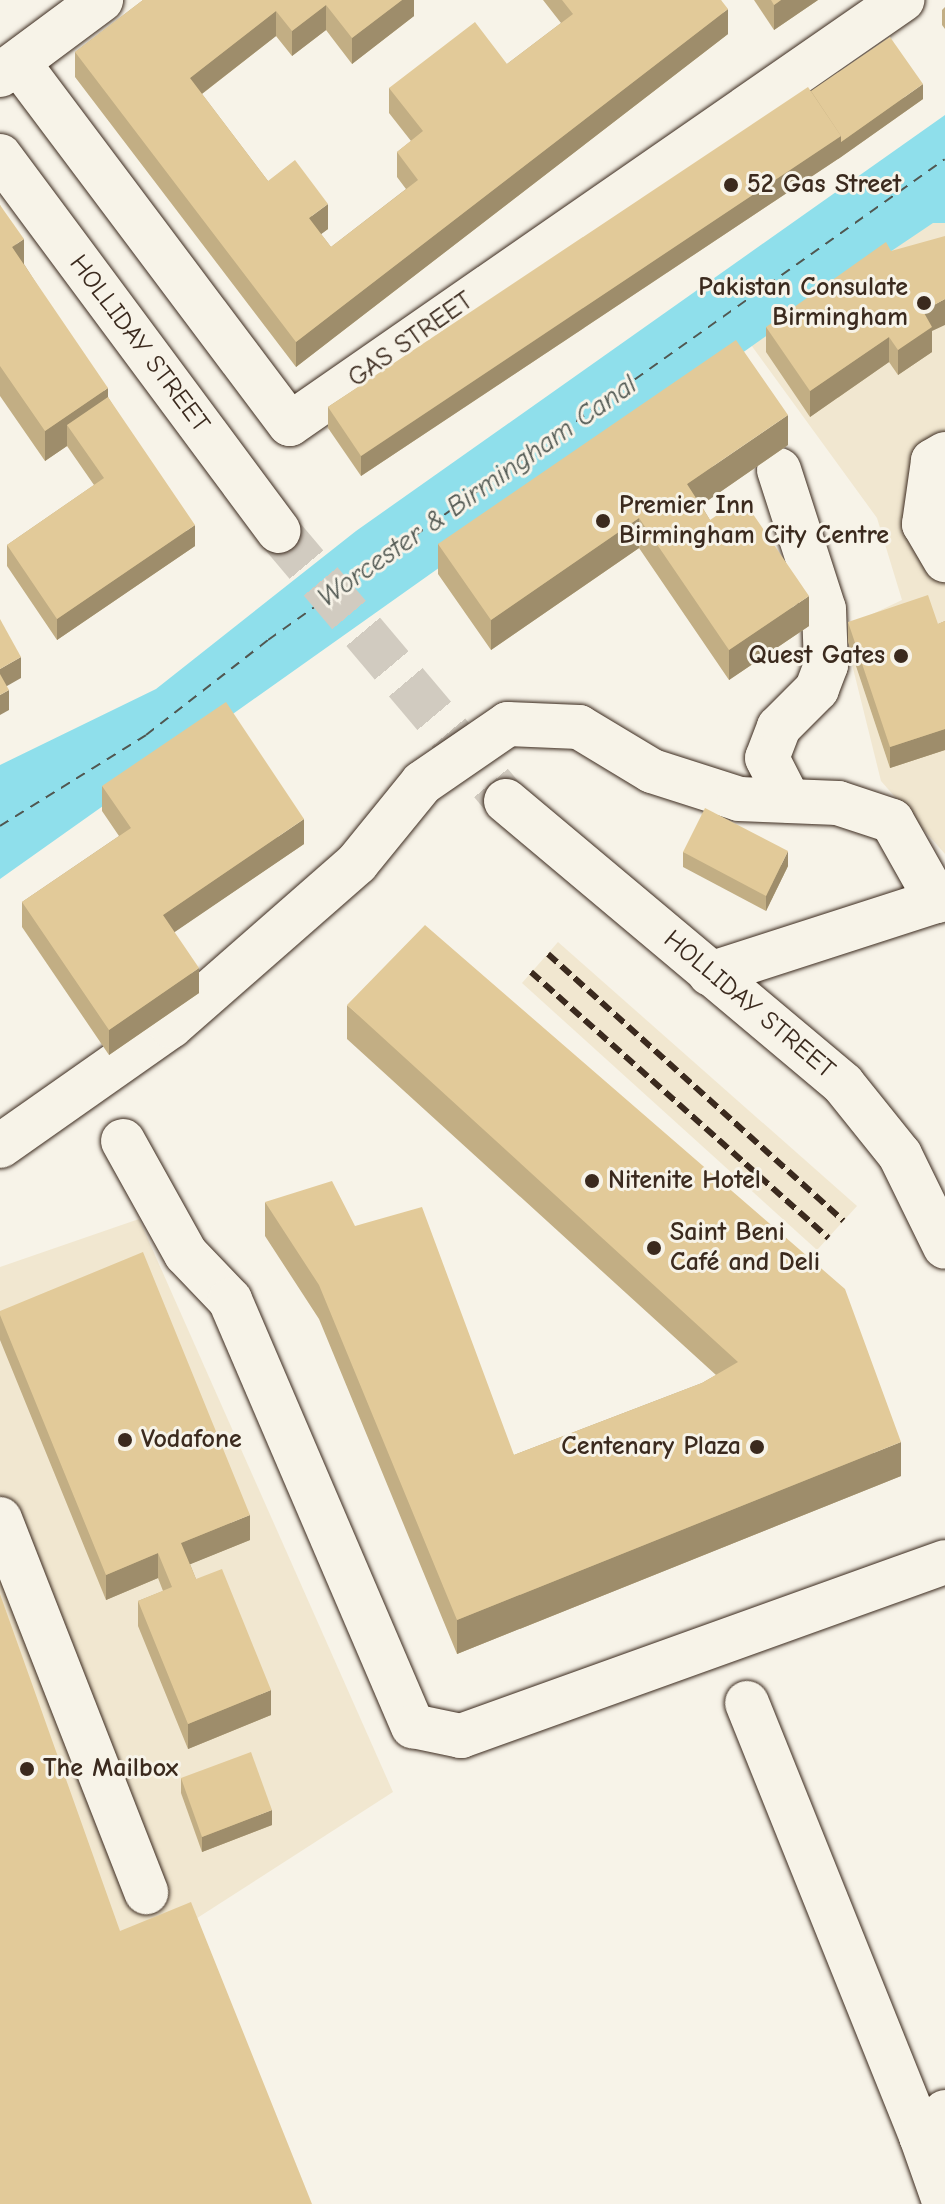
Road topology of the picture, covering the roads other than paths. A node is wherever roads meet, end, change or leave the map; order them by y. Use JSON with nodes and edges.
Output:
{"nodes":[{"id":1,"x":101,"y":0,"type":"edge"},
{"id":2,"x":902,"y":0,"type":"edge"},
{"id":3,"x":10,"y":70,"type":"edge"},
{"id":4,"x":0,"y":156,"type":"edge"},
{"id":5,"x":945,"y":454,"type":"edge"},
{"id":6,"x":779,"y":470,"type":"dead end"},
{"id":7,"x":278,"y":531,"type":"tunnel mouth"},
{"id":8,"x":945,"y":560,"type":"edge"},
{"id":9,"x":506,"y":801,"type":"tunnel mouth"},
{"id":10,"x":789,"y":801,"type":"junction"},
{"id":11,"x":941,"y":899,"type":"edge"},
{"id":12,"x":710,"y":974,"type":"junction"},
{"id":13,"x":123,"y":1141,"type":"dead end"},
{"id":14,"x":0,"y":1146,"type":"edge"},
{"id":15,"x":945,"y":1247,"type":"edge"},
{"id":16,"x":0,"y":1519,"type":"edge"},
{"id":17,"x":945,"y":1562,"type":"edge"},
{"id":18,"x":747,"y":1703,"type":"dead end"},
{"id":19,"x":146,"y":1892,"type":"dead end"},
{"id":20,"x":933,"y":2124,"type":"edge"},
{"id":21,"x":945,"y":2204,"type":"edge"}],
"edges":[{"from":1,"to":3,"type":"street"},
{"from":2,"to":3,"type":"street","name":"GAS STREET"},
{"from":4,"to":7,"type":"street","name":"HOLLIDAY STREET"},
{"from":5,"to":8,"type":"street"},
{"from":6,"to":10,"type":"street"},
{"from":9,"to":12,"type":"street","name":"HOLLIDAY STREET"},
{"from":10,"to":11,"type":"street"},
{"from":10,"to":14,"type":"street"},
{"from":11,"to":12,"type":"street"},
{"from":12,"to":15,"type":"street","name":"HOLLIDAY STREET"},
{"from":13,"to":17,"type":"street"},
{"from":16,"to":19,"type":"street"},
{"from":18,"to":20,"type":"street"},
{"from":20,"to":21,"type":"street"}]}
